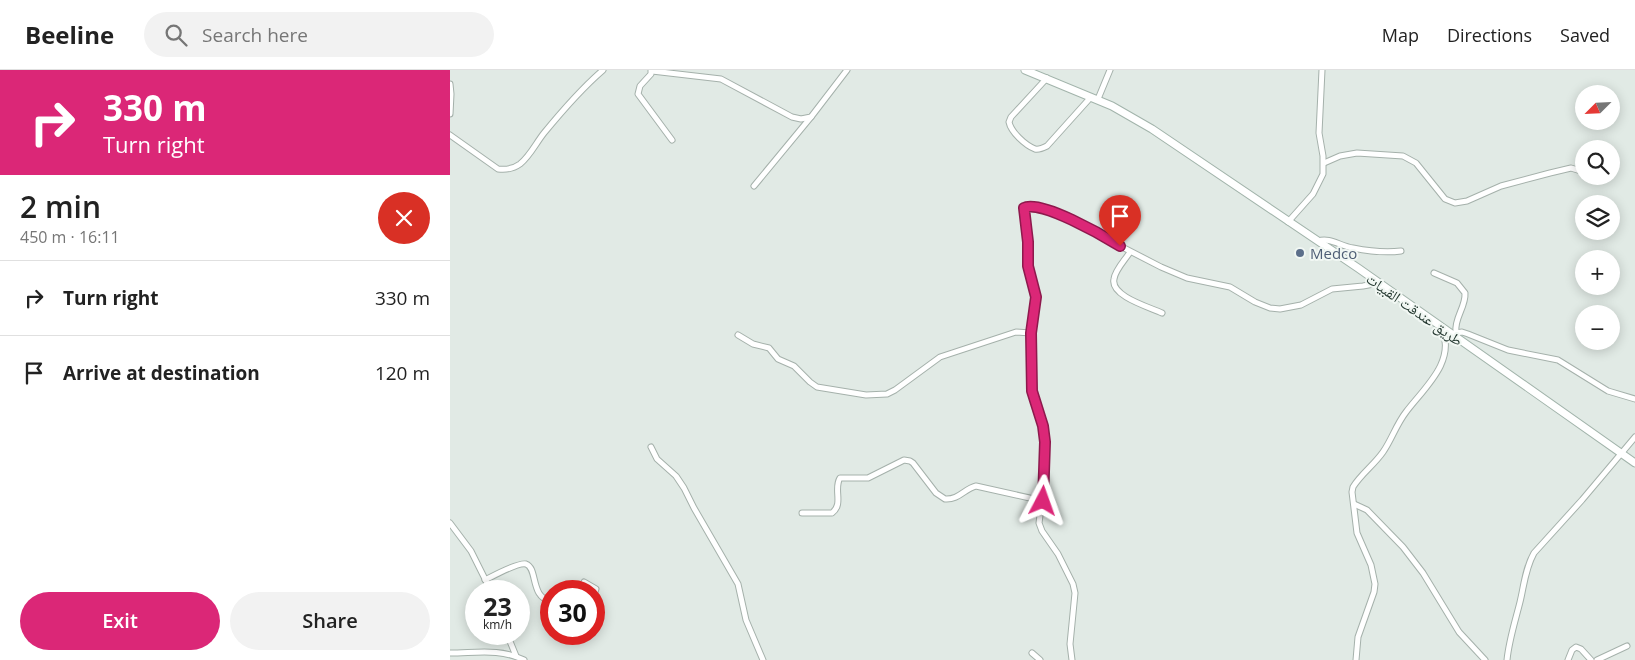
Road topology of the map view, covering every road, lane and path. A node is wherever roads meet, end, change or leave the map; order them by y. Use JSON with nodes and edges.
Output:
{"nodes":[{"id":1,"x":603,"y":70,"type":"edge"},
{"id":2,"x":847,"y":70,"type":"edge"},
{"id":3,"x":1025,"y":70,"type":"edge"},
{"id":4,"x":1110,"y":70,"type":"edge"},
{"id":5,"x":1322,"y":70,"type":"edge"},
{"id":6,"x":651,"y":71,"type":"edge"},
{"id":7,"x":1047,"y":78,"type":"junction"},
{"id":8,"x":450,"y":84,"type":"edge"},
{"id":9,"x":1094,"y":98,"type":"junction"},
{"id":10,"x":450,"y":114,"type":"edge"},
{"id":11,"x":812,"y":117,"type":"junction"},
{"id":12,"x":450,"y":135,"type":"edge"},
{"id":13,"x":672,"y":140,"type":"dead end"},
{"id":14,"x":1324,"y":163,"type":"junction"},
{"id":15,"x":1575,"y":169,"type":"edge"},
{"id":16,"x":754,"y":186,"type":"dead end"},
{"id":17,"x":1288,"y":222,"type":"junction"},
{"id":18,"x":1317,"y":242,"type":"junction"},
{"id":19,"x":1401,"y":251,"type":"dead end"},
{"id":20,"x":1130,"y":252,"type":"junction"},
{"id":21,"x":1434,"y":272,"type":"dead end"},
{"id":22,"x":1379,"y":283,"type":"junction"},
{"id":23,"x":1162,"y":313,"type":"dead end"},
{"id":24,"x":1442,"y":329,"type":"junction"},
{"id":25,"x":1031,"y":333,"type":"junction"},
{"id":26,"x":1453,"y":333,"type":"junction"},
{"id":27,"x":738,"y":335,"type":"dead end"},
{"id":28,"x":1635,"y":399,"type":"edge"},
{"id":29,"x":1635,"y":437,"type":"edge"},
{"id":30,"x":651,"y":447,"type":"dead end"},
{"id":31,"x":1620,"y":453,"type":"junction"},
{"id":32,"x":1635,"y":463,"type":"edge"},
{"id":33,"x":1043,"y":501,"type":"junction"},
{"id":34,"x":1354,"y":504,"type":"junction"},
{"id":35,"x":802,"y":513,"type":"dead end"},
{"id":36,"x":450,"y":523,"type":"edge"},
{"id":37,"x":485,"y":580,"type":"joint"},
{"id":38,"x":540,"y":595,"type":"edge"},
{"id":39,"x":512,"y":645,"type":"edge"},
{"id":40,"x":1627,"y":646,"type":"dead end"},
{"id":41,"x":450,"y":653,"type":"edge"},
{"id":42,"x":1032,"y":653,"type":"dead end"},
{"id":43,"x":516,"y":656,"type":"junction"},
{"id":44,"x":524,"y":660,"type":"edge"},
{"id":45,"x":763,"y":660,"type":"edge"},
{"id":46,"x":1040,"y":660,"type":"edge"},
{"id":47,"x":1072,"y":660,"type":"edge"},
{"id":48,"x":1356,"y":660,"type":"edge"},
{"id":49,"x":1485,"y":660,"type":"edge"},
{"id":50,"x":1508,"y":660,"type":"edge"},
{"id":51,"x":1568,"y":660,"type":"edge"},
{"id":52,"x":1591,"y":660,"type":"edge"},
{"id":53,"x":1597,"y":660,"type":"edge"}],
"edges":[{"from":1,"to":12,"type":"street"},
{"from":2,"to":11,"type":"street"},
{"from":3,"to":7,"type":"main road","name":"طريق عندقت القبيات"},
{"from":4,"to":9,"type":"street"},
{"from":5,"to":14,"type":"street"},
{"from":6,"to":11,"type":"street"},
{"from":6,"to":13,"type":"street"},
{"from":7,"to":9,"type":"main road","name":"طريق عندقت القبيات"},
{"from":7,"to":9,"type":"street"},
{"from":8,"to":10,"type":"street"},
{"from":9,"to":17,"type":"main road","name":"طريق عندقت القبيات"},
{"from":11,"to":16,"type":"street"},
{"from":14,"to":15,"type":"street"},
{"from":14,"to":17,"type":"street"},
{"from":17,"to":18,"type":"main road","name":"طريق عندقت القبيات"},
{"from":18,"to":19,"type":"street"},
{"from":18,"to":22,"type":"main road","name":"طريق عندقت القبيات"},
{"from":20,"to":22,"type":"street"},
{"from":20,"to":23,"type":"street"},
{"from":20,"to":25,"type":"street"},
{"from":21,"to":26,"type":"street"},
{"from":22,"to":24,"type":"main road","name":"طريق عندقت القبيات"},
{"from":24,"to":26,"type":"main road","name":"طريق عندقت القبيات"},
{"from":24,"to":34,"type":"street"},
{"from":25,"to":27,"type":"street"},
{"from":25,"to":33,"type":"street"},
{"from":26,"to":28,"type":"street"},
{"from":26,"to":31,"type":"main road","name":"طريق عندقت القبيات"},
{"from":29,"to":31,"type":"street"},
{"from":30,"to":45,"type":"street"},
{"from":31,"to":32,"type":"main road","name":"طريق عندقت القبيات"},
{"from":31,"to":50,"type":"street"},
{"from":33,"to":35,"type":"street"},
{"from":33,"to":47,"type":"street"},
{"from":34,"to":48,"type":"street"},
{"from":34,"to":49,"type":"street"},
{"from":36,"to":37,"type":"street"},
{"from":37,"to":38,"type":"street"},
{"from":39,"to":43,"type":"street"},
{"from":40,"to":53,"type":"street"},
{"from":41,"to":43,"type":"street"},
{"from":42,"to":46,"type":"street"},
{"from":43,"to":44,"type":"street"},
{"from":51,"to":52,"type":"street"}]}
